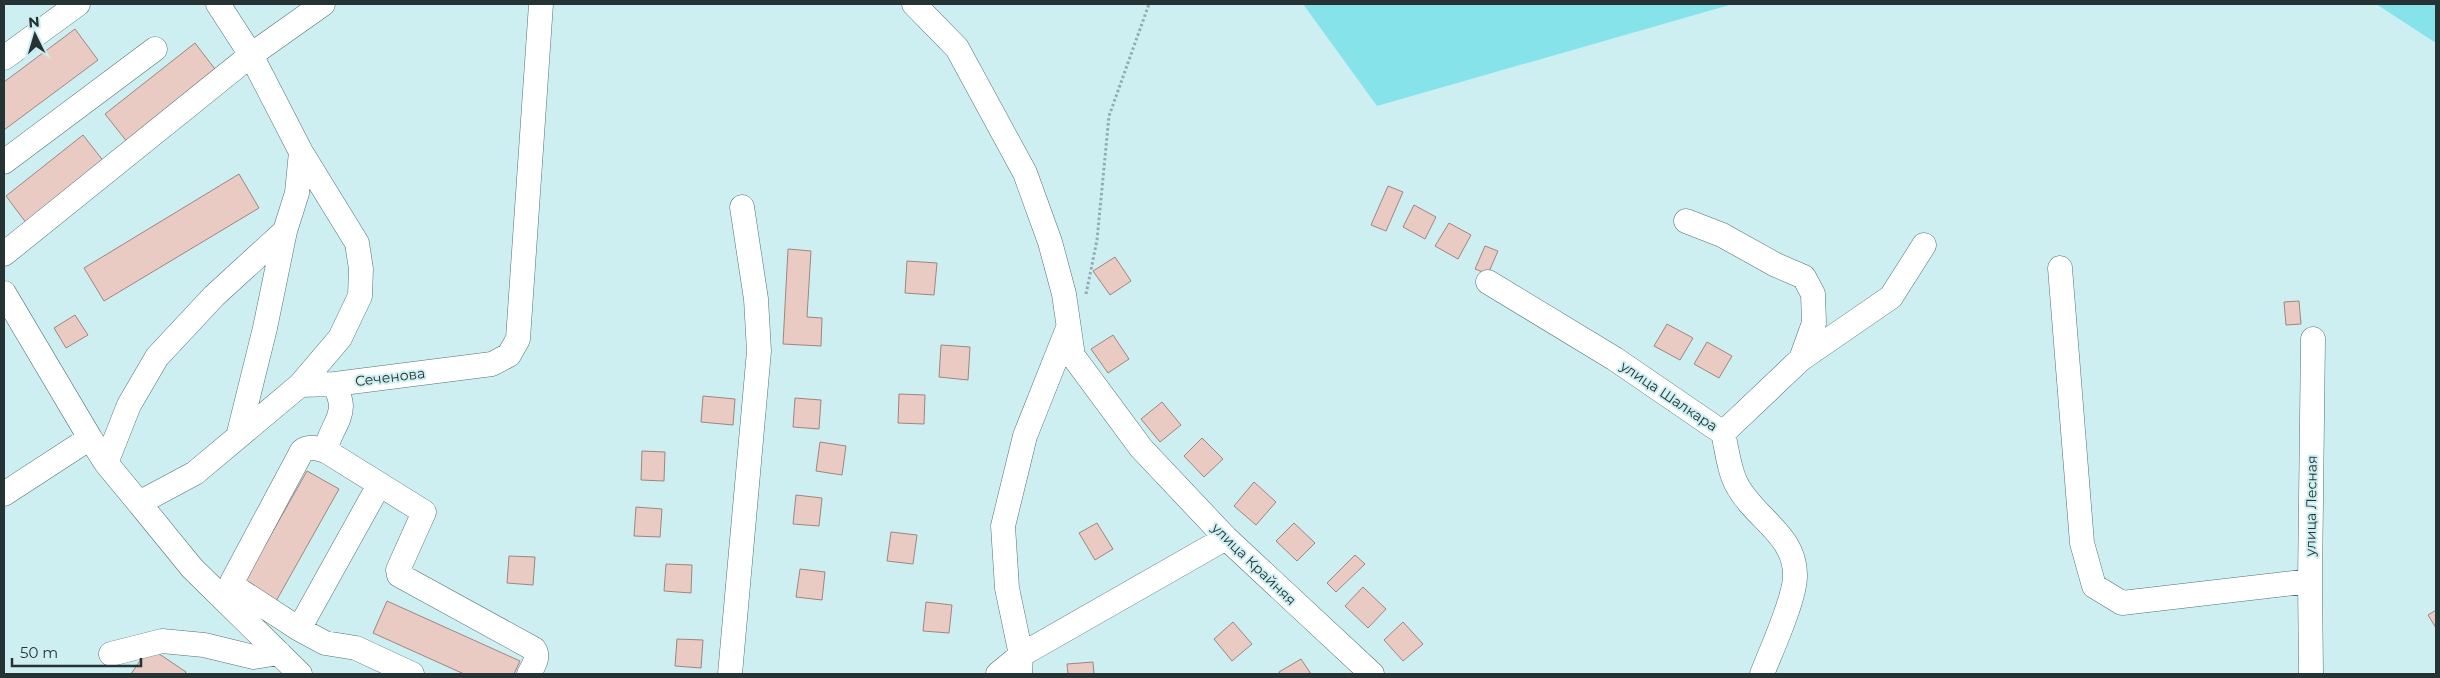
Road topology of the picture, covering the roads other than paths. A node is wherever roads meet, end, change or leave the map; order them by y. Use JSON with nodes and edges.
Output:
{"nodes":[{"id":1,"x":78,"y":4,"type":"edge"},
{"id":2,"x":323,"y":4,"type":"edge"},
{"id":3,"x":541,"y":4,"type":"edge"},
{"id":4,"x":914,"y":4,"type":"edge"},
{"id":5,"x":224,"y":6,"type":"edge"},
{"id":6,"x":155,"y":49,"type":"dead end"},
{"id":7,"x":251,"y":55,"type":"junction"},
{"id":8,"x":4,"y":58,"type":"edge"},
{"id":9,"x":301,"y":152,"type":"junction"},
{"id":10,"x":4,"y":162,"type":"edge"},
{"id":11,"x":742,"y":207,"type":"dead end"},
{"id":12,"x":1686,"y":221,"type":"dead end"},
{"id":13,"x":285,"y":231,"type":"junction"},
{"id":14,"x":1924,"y":245,"type":"dead end"},
{"id":15,"x":4,"y":254,"type":"edge"},
{"id":16,"x":2060,"y":268,"type":"dead end"},
{"id":17,"x":1488,"y":282,"type":"dead end"},
{"id":18,"x":4,"y":293,"type":"edge"},
{"id":19,"x":1068,"y":328,"type":"junction"},
{"id":20,"x":2314,"y":339,"type":"dead end"},
{"id":21,"x":1801,"y":359,"type":"junction"},
{"id":22,"x":335,"y":384,"type":"junction"},
{"id":23,"x":300,"y":385,"type":"junction"},
{"id":24,"x":1723,"y":433,"type":"junction"},
{"id":25,"x":238,"y":436,"type":"junction"},
{"id":26,"x":90,"y":438,"type":"junction"},
{"id":27,"x":326,"y":451,"type":"junction"},
{"id":28,"x":106,"y":463,"type":"junction"},
{"id":29,"x":379,"y":485,"type":"junction"},
{"id":30,"x":4,"y":494,"type":"edge"},
{"id":31,"x":139,"y":503,"type":"junction"},
{"id":32,"x":1226,"y":538,"type":"junction"},
{"id":33,"x":2310,"y":581,"type":"junction"},
{"id":34,"x":299,"y":628,"type":"junction"},
{"id":35,"x":280,"y":653,"type":"junction"},
{"id":36,"x":111,"y":654,"type":"dead end"},
{"id":37,"x":1020,"y":665,"type":"edge"},
{"id":38,"x":300,"y":674,"type":"edge"},
{"id":39,"x":412,"y":674,"type":"edge"},
{"id":40,"x":529,"y":674,"type":"edge"},
{"id":41,"x":730,"y":674,"type":"edge"},
{"id":42,"x":998,"y":674,"type":"edge"},
{"id":43,"x":1372,"y":674,"type":"edge"},
{"id":44,"x":1762,"y":674,"type":"edge"},
{"id":45,"x":2312,"y":674,"type":"edge"}],
"edges":[{"from":1,"to":8,"type":"street"},
{"from":2,"to":7,"type":"street"},
{"from":3,"to":22,"type":"street","name":"Сеченова"},
{"from":4,"to":19,"type":"street","name":"улица Крайняя"},
{"from":5,"to":7,"type":"street"},
{"from":6,"to":10,"type":"street"},
{"from":7,"to":9,"type":"street"},
{"from":7,"to":15,"type":"street"},
{"from":9,"to":13,"type":"street"},
{"from":9,"to":23,"type":"street"},
{"from":11,"to":41,"type":"street"},
{"from":12,"to":21,"type":"street"},
{"from":13,"to":25,"type":"street"},
{"from":13,"to":28,"type":"street"},
{"from":14,"to":21,"type":"street"},
{"from":16,"to":33,"type":"street"},
{"from":17,"to":24,"type":"street","name":"улица Шалкара"},
{"from":18,"to":26,"type":"street"},
{"from":19,"to":32,"type":"street","name":"улица Крайняя"},
{"from":19,"to":37,"type":"street"},
{"from":20,"to":33,"type":"street","name":"улица Лесная"},
{"from":21,"to":24,"type":"street"},
{"from":22,"to":23,"type":"street","name":"Сеченова"},
{"from":22,"to":27,"type":"street"},
{"from":23,"to":25,"type":"street"},
{"from":24,"to":44,"type":"street","name":"улица Шалкара"},
{"from":25,"to":31,"type":"street"},
{"from":26,"to":28,"type":"street"},
{"from":26,"to":30,"type":"street"},
{"from":27,"to":29,"type":"street"},
{"from":27,"to":34,"type":"street"},
{"from":28,"to":31,"type":"street"},
{"from":29,"to":34,"type":"street"},
{"from":29,"to":40,"type":"street"},
{"from":31,"to":35,"type":"street"},
{"from":32,"to":37,"type":"street"},
{"from":32,"to":43,"type":"street","name":"улица Крайняя"},
{"from":33,"to":45,"type":"street","name":"улица Лесная"},
{"from":34,"to":39,"type":"street"},
{"from":35,"to":36,"type":"street"},
{"from":35,"to":38,"type":"street"},
{"from":37,"to":42,"type":"street"}]}
